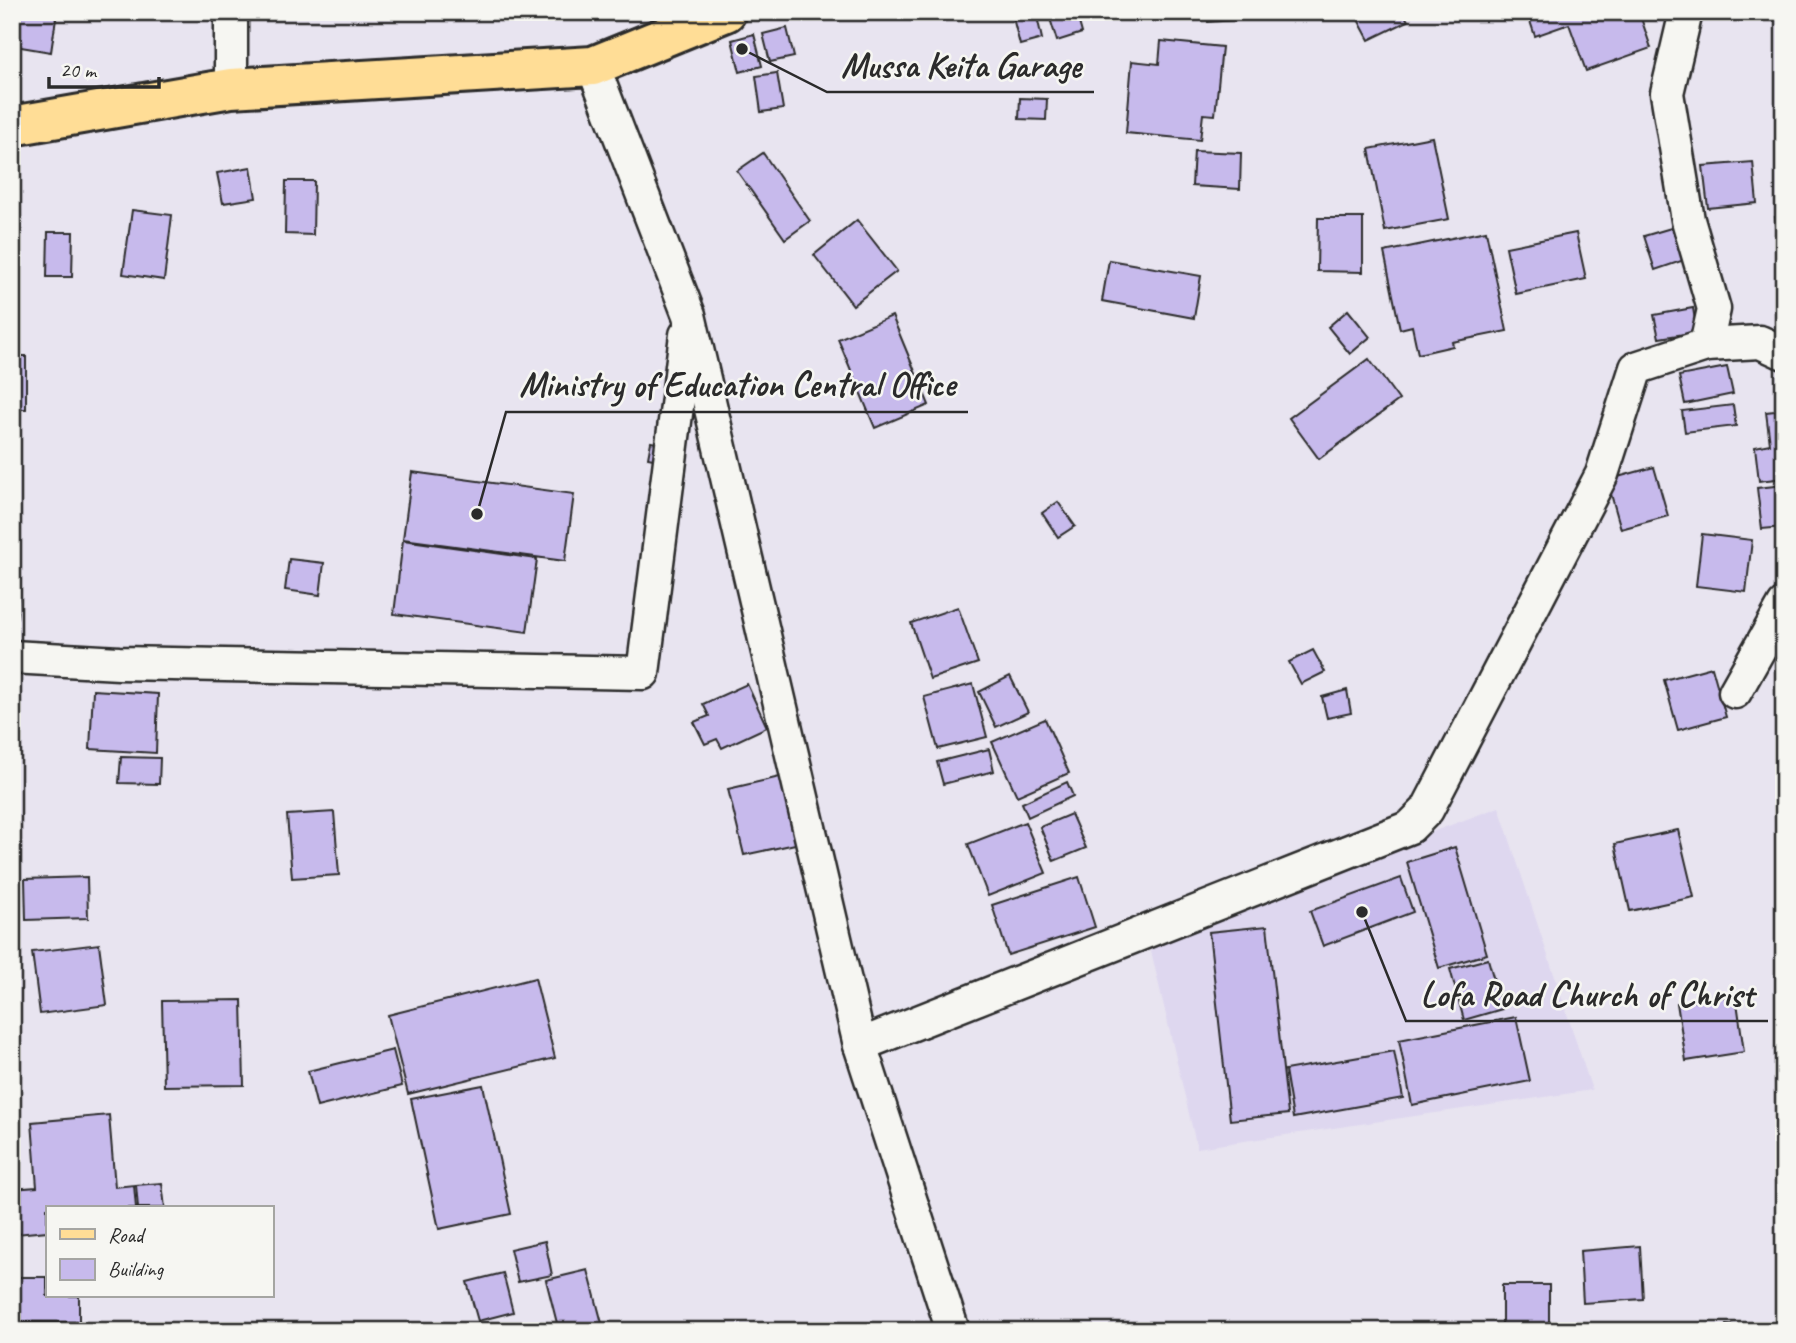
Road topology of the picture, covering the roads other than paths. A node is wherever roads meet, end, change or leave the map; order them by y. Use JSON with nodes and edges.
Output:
{"nodes":[{"id":1,"x":231,"y":12,"type":"edge"},
{"id":2,"x":726,"y":12,"type":"edge"},
{"id":3,"x":1686,"y":12,"type":"edge"},
{"id":4,"x":593,"y":66,"type":"junction"},
{"id":5,"x":231,"y":88,"type":"junction"},
{"id":6,"x":12,"y":126,"type":"edge"},
{"id":7,"x":689,"y":315,"type":"junction"},
{"id":8,"x":1706,"y":345,"type":"junction"},
{"id":9,"x":1784,"y":353,"type":"edge"},
{"id":10,"x":1784,"y":605,"type":"edge"},
{"id":11,"x":12,"y":657,"type":"edge"},
{"id":12,"x":1735,"y":692,"type":"dead end"},
{"id":13,"x":860,"y":1045,"type":"junction"},
{"id":14,"x":953,"y":1331,"type":"edge"}],
"edges":[{"from":1,"to":5,"type":"street"},
{"from":2,"to":4,"type":"main road"},
{"from":3,"to":8,"type":"street"},
{"from":4,"to":5,"type":"main road"},
{"from":4,"to":7,"type":"street"},
{"from":5,"to":6,"type":"main road"},
{"from":7,"to":11,"type":"street"},
{"from":7,"to":13,"type":"street"},
{"from":8,"to":9,"type":"street"},
{"from":8,"to":13,"type":"street"},
{"from":10,"to":12,"type":"street"},
{"from":13,"to":14,"type":"street"}]}
